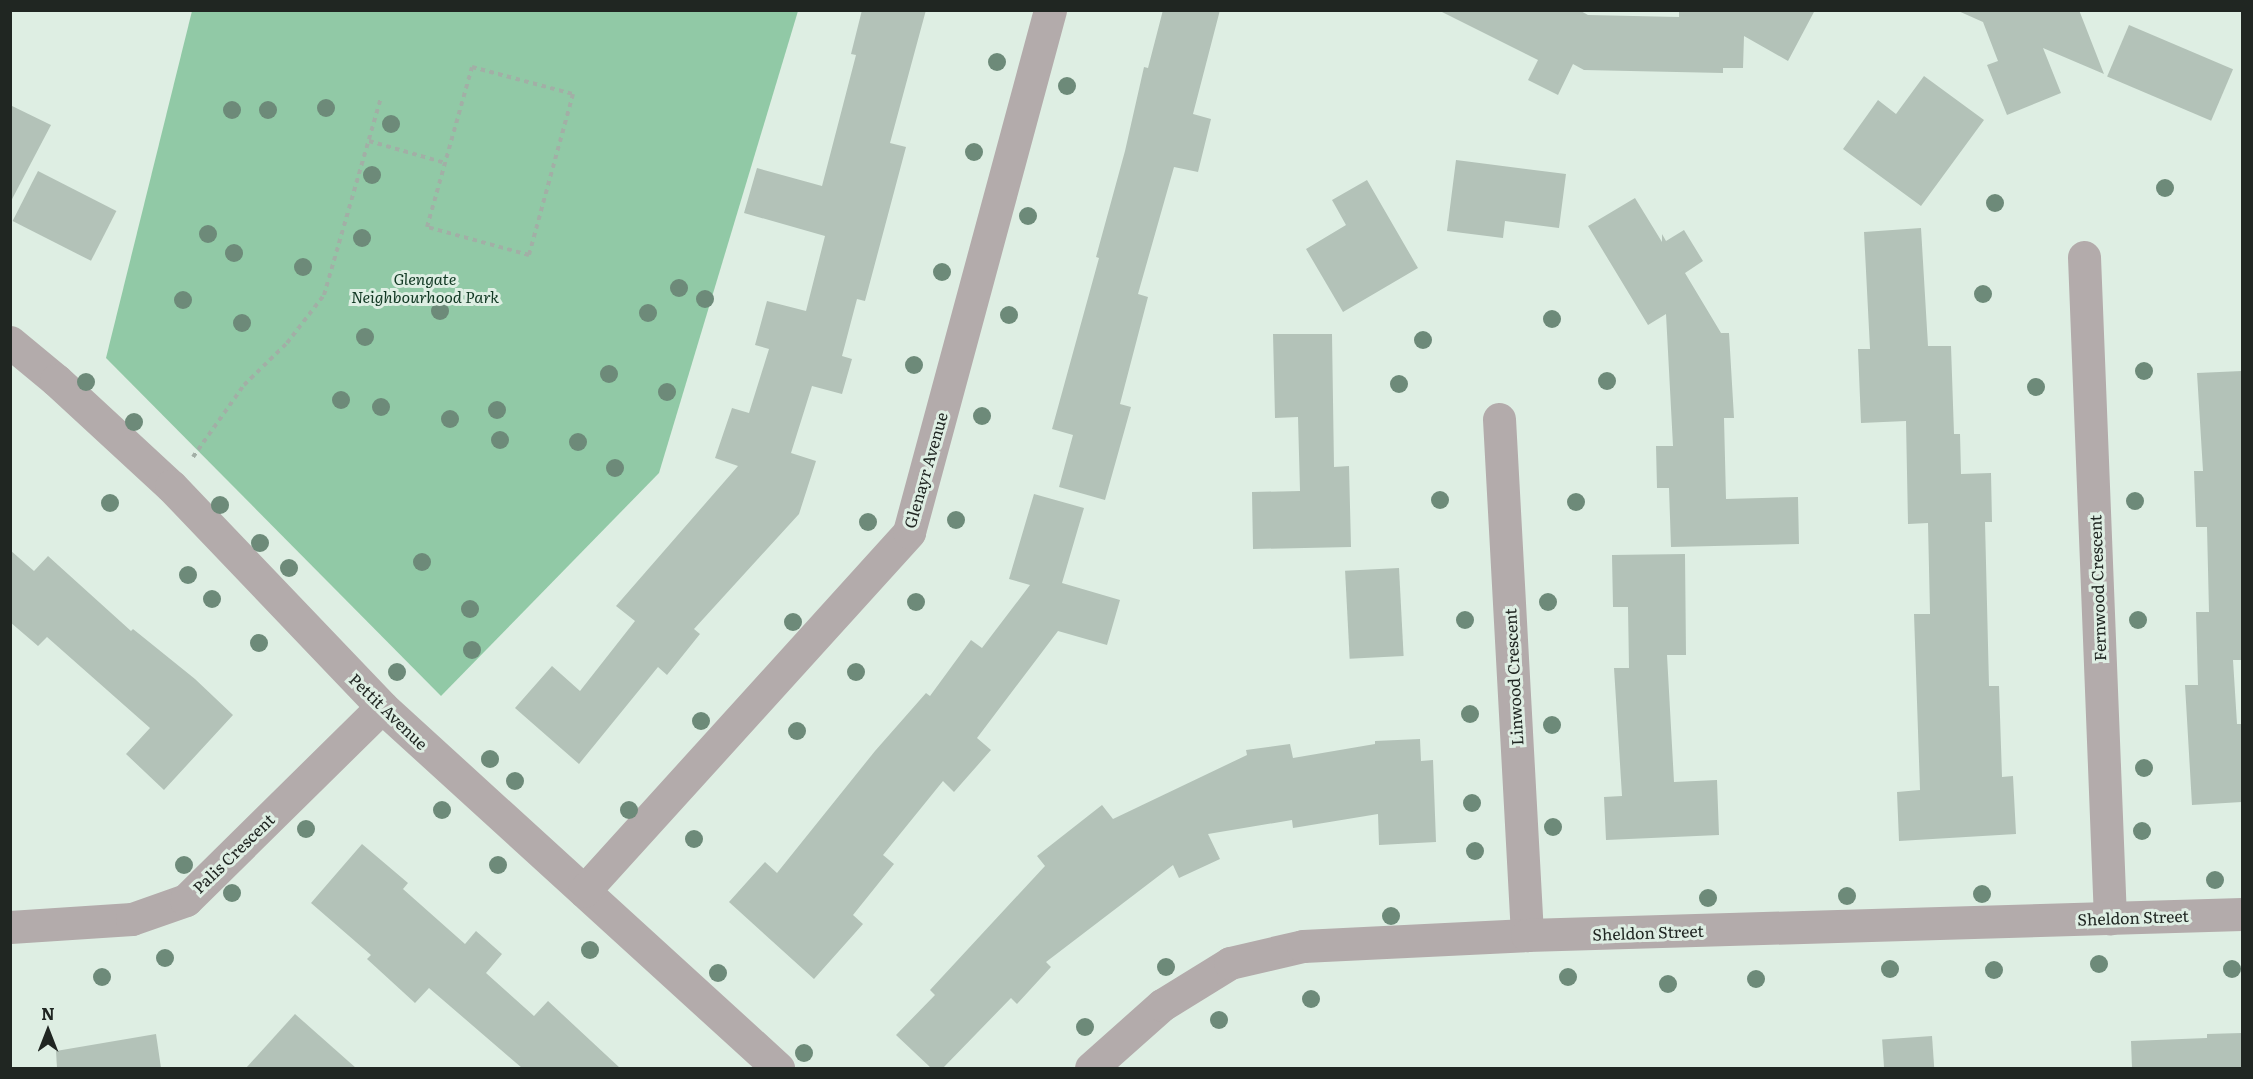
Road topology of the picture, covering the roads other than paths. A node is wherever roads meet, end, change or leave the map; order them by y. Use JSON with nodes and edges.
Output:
{"nodes":[{"id":1,"x":1050,"y":10,"type":"edge"},
{"id":2,"x":2084,"y":257,"type":"dead end"},
{"id":3,"x":10,"y":342,"type":"edge"},
{"id":4,"x":1499,"y":419,"type":"dead end"},
{"id":5,"x":382,"y":707,"type":"junction"},
{"id":6,"x":584,"y":891,"type":"junction"},
{"id":7,"x":2242,"y":914,"type":"edge"},
{"id":8,"x":2110,"y":918,"type":"junction"},
{"id":9,"x":10,"y":927,"type":"edge"},
{"id":10,"x":1527,"y":935,"type":"junction"},
{"id":11,"x":778,"y":1068,"type":"edge"},
{"id":12,"x":1091,"y":1068,"type":"edge"}],
"edges":[{"from":1,"to":6,"type":"street","name":"Glenayr Avenue"},
{"from":2,"to":8,"type":"street","name":"Fernwood Crescent"},
{"from":3,"to":5,"type":"street","name":"Pettit Avenue"},
{"from":4,"to":10,"type":"street","name":"Linwood Crescent"},
{"from":5,"to":6,"type":"street","name":"Pettit Avenue"},
{"from":5,"to":9,"type":"street","name":"Palis Crescent"},
{"from":6,"to":11,"type":"street","name":"Pettit Avenue"},
{"from":7,"to":8,"type":"street","name":"Sheldon Street"},
{"from":8,"to":10,"type":"street","name":"Sheldon Street"},
{"from":10,"to":12,"type":"street","name":"Sheldon Street"}]}
